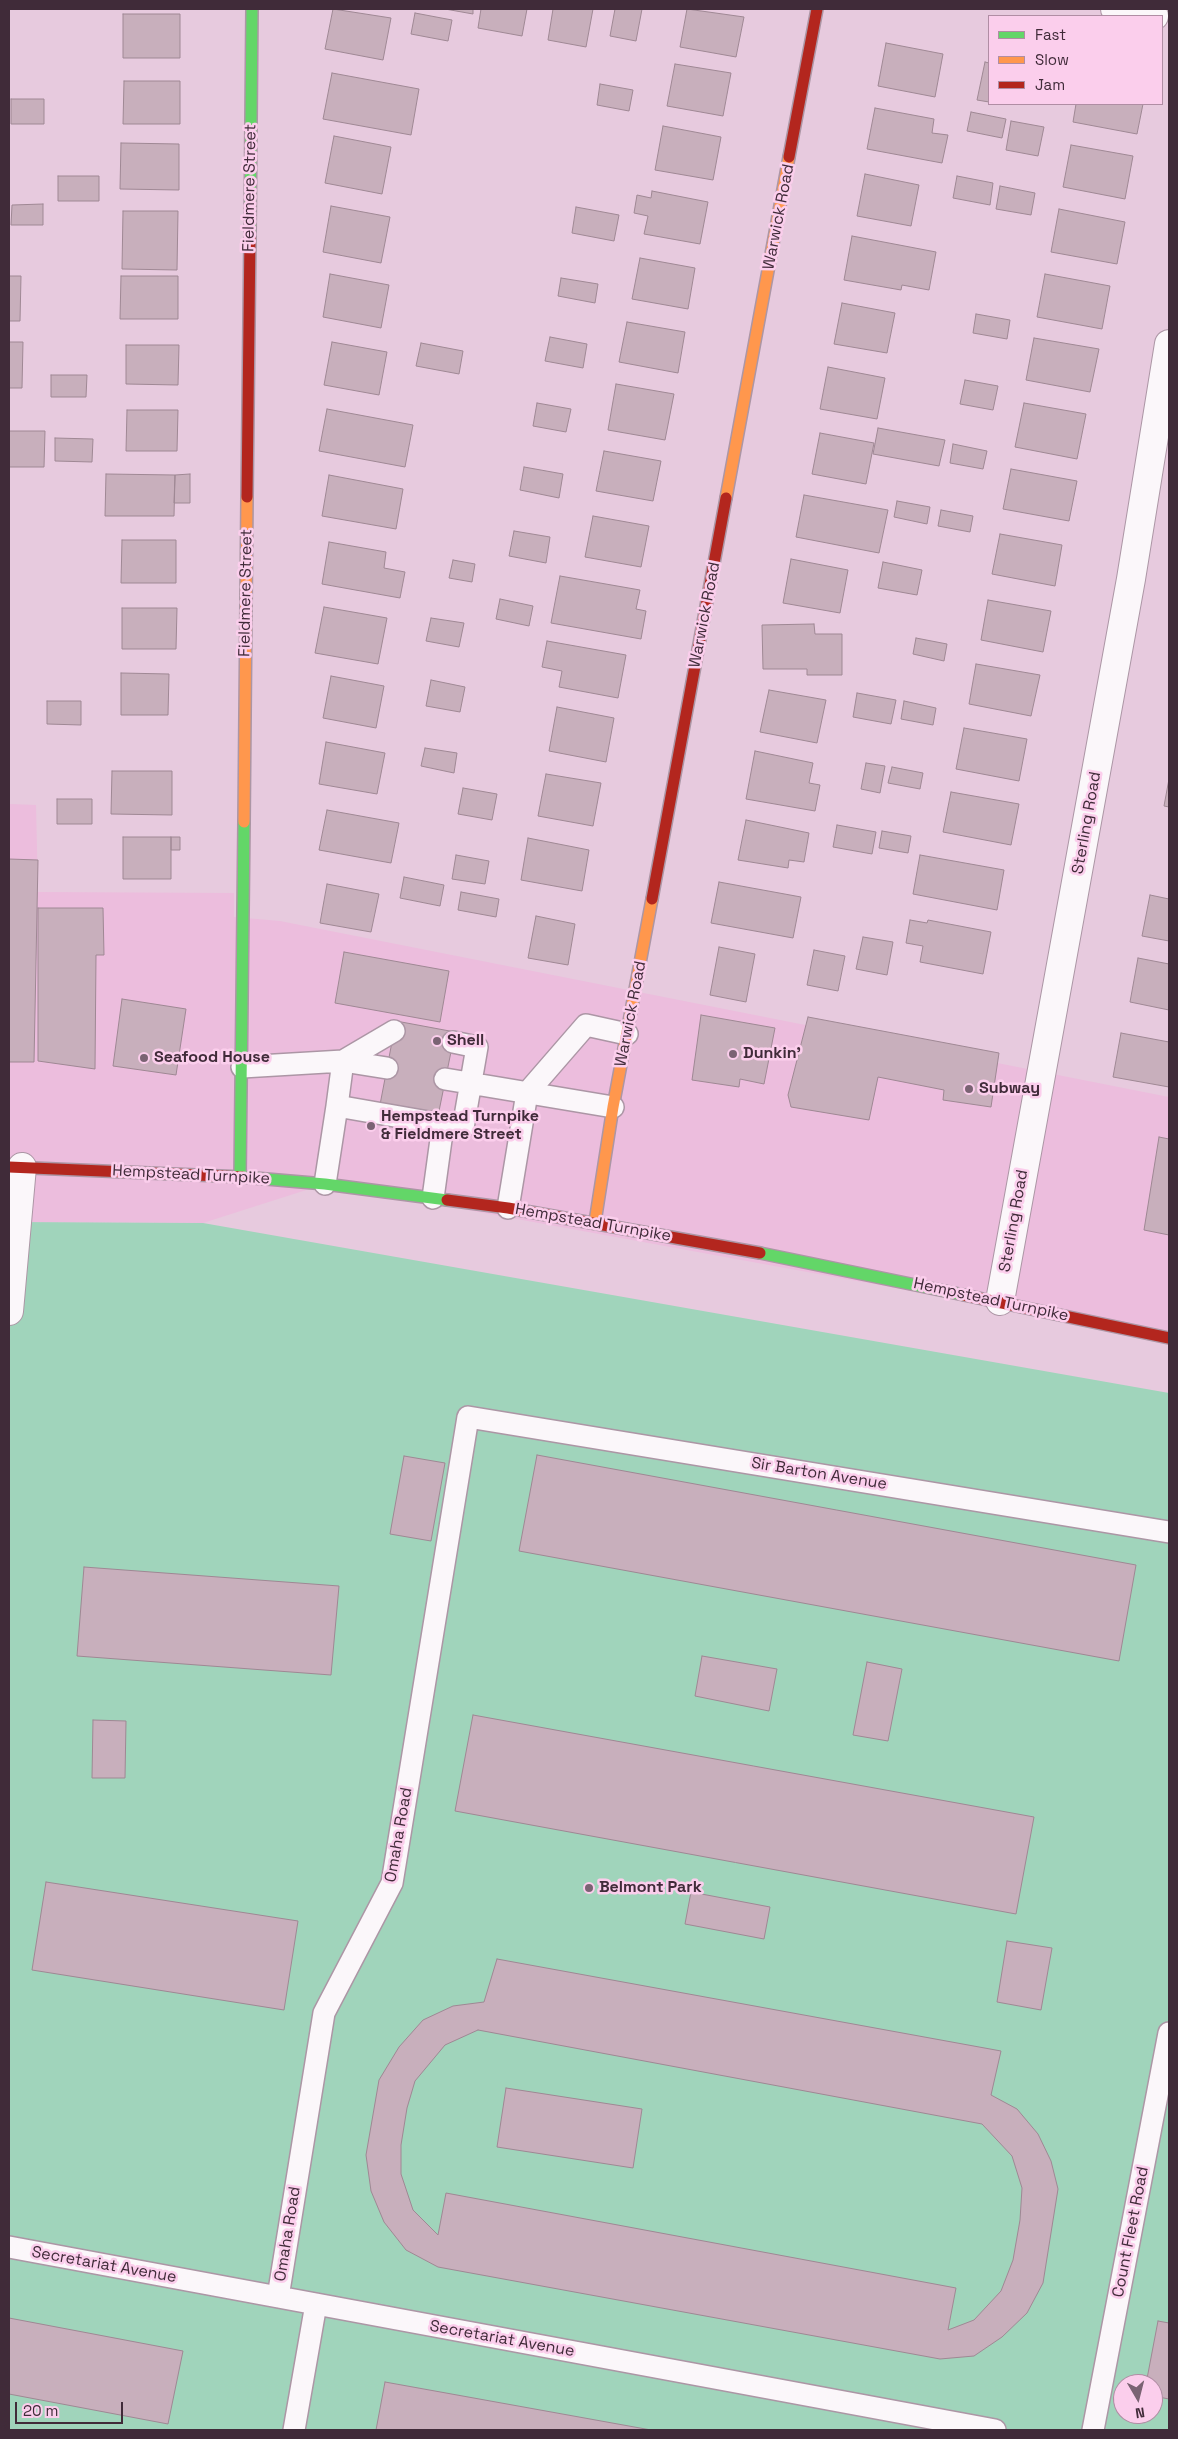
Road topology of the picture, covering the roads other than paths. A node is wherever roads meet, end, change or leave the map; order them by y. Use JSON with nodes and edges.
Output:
{"nodes":[{"id":1,"x":252,"y":9,"type":"edge"},
{"id":2,"x":818,"y":9,"type":"edge"},
{"id":3,"x":1115,"y":9,"type":"edge"},
{"id":4,"x":1148,"y":15,"type":"edge"},
{"id":5,"x":1169,"y":344,"type":"edge"},
{"id":6,"x":394,"y":1031,"type":"dead end"},
{"id":7,"x":627,"y":1034,"type":"junction"},
{"id":8,"x":452,"y":1042,"type":"dead end"},
{"id":9,"x":344,"y":1061,"type":"junction"},
{"id":10,"x":242,"y":1067,"type":"junction"},
{"id":11,"x":387,"y":1068,"type":"dead end"},
{"id":12,"x":445,"y":1079,"type":"dead end"},
{"id":13,"x":470,"y":1084,"type":"junction"},
{"id":14,"x":527,"y":1093,"type":"junction"},
{"id":15,"x":337,"y":1106,"type":"junction"},
{"id":16,"x":613,"y":1107,"type":"junction"},
{"id":17,"x":444,"y":1125,"type":"junction"},
{"id":18,"x":16,"y":1167,"type":"edge"},
{"id":19,"x":240,"y":1177,"type":"junction"},
{"id":20,"x":325,"y":1184,"type":"junction"},
{"id":21,"x":433,"y":1198,"type":"junction"},
{"id":22,"x":508,"y":1208,"type":"junction"},
{"id":23,"x":595,"y":1222,"type":"junction"},
{"id":24,"x":1000,"y":1301,"type":"junction"},
{"id":25,"x":9,"y":1311,"type":"edge"},
{"id":26,"x":1169,"y":1338,"type":"edge"},
{"id":27,"x":468,"y":1417,"type":"joint"},
{"id":28,"x":1169,"y":1532,"type":"edge"},
{"id":29,"x":1169,"y":2034,"type":"edge"},
{"id":30,"x":9,"y":2247,"type":"edge"},
{"id":31,"x":278,"y":2297,"type":"junction"},
{"id":32,"x":316,"y":2304,"type":"junction"},
{"id":33,"x":294,"y":2430,"type":"edge"},
{"id":34,"x":995,"y":2430,"type":"edge"},
{"id":35,"x":1092,"y":2430,"type":"edge"}],
"edges":[{"from":1,"to":10,"type":"street","name":"Fieldmere Street"},
{"from":2,"to":7,"type":"street","name":"Warwick Road"},
{"from":3,"to":4,"type":"street"},
{"from":5,"to":24,"type":"street","name":"Sterling Road"},
{"from":6,"to":9,"type":"lane"},
{"from":7,"to":14,"type":"lane"},
{"from":7,"to":16,"type":"street","name":"Warwick Road"},
{"from":8,"to":13,"type":"lane"},
{"from":9,"to":10,"type":"lane"},
{"from":9,"to":11,"type":"lane"},
{"from":9,"to":15,"type":"lane"},
{"from":10,"to":19,"type":"street","name":"Fieldmere Street"},
{"from":12,"to":13,"type":"lane"},
{"from":13,"to":14,"type":"lane"},
{"from":13,"to":17,"type":"lane"},
{"from":14,"to":16,"type":"lane"},
{"from":14,"to":22,"type":"lane"},
{"from":15,"to":17,"type":"lane"},
{"from":15,"to":20,"type":"lane"},
{"from":16,"to":23,"type":"street","name":"Warwick Road"},
{"from":17,"to":21,"type":"lane"},
{"from":18,"to":19,"type":"street","name":"Hempstead Turnpike"},
{"from":18,"to":25,"type":"street"},
{"from":19,"to":20,"type":"street","name":"Hempstead Turnpike"},
{"from":20,"to":21,"type":"street","name":"Hempstead Turnpike"},
{"from":21,"to":22,"type":"street","name":"Hempstead Turnpike"},
{"from":22,"to":23,"type":"street","name":"Hempstead Turnpike"},
{"from":23,"to":24,"type":"street","name":"Hempstead Turnpike"},
{"from":24,"to":26,"type":"street","name":"Hempstead Turnpike"},
{"from":27,"to":28,"type":"lane","name":"Sir Barton Avenue"},
{"from":27,"to":31,"type":"lane","name":"Omaha Road"},
{"from":29,"to":35,"type":"lane","name":"Count Fleet Road"},
{"from":30,"to":31,"type":"lane","name":"Secretariat Avenue"},
{"from":31,"to":32,"type":"lane","name":"Secretariat Avenue"},
{"from":32,"to":33,"type":"lane"},
{"from":32,"to":34,"type":"lane","name":"Secretariat Avenue"}]}
